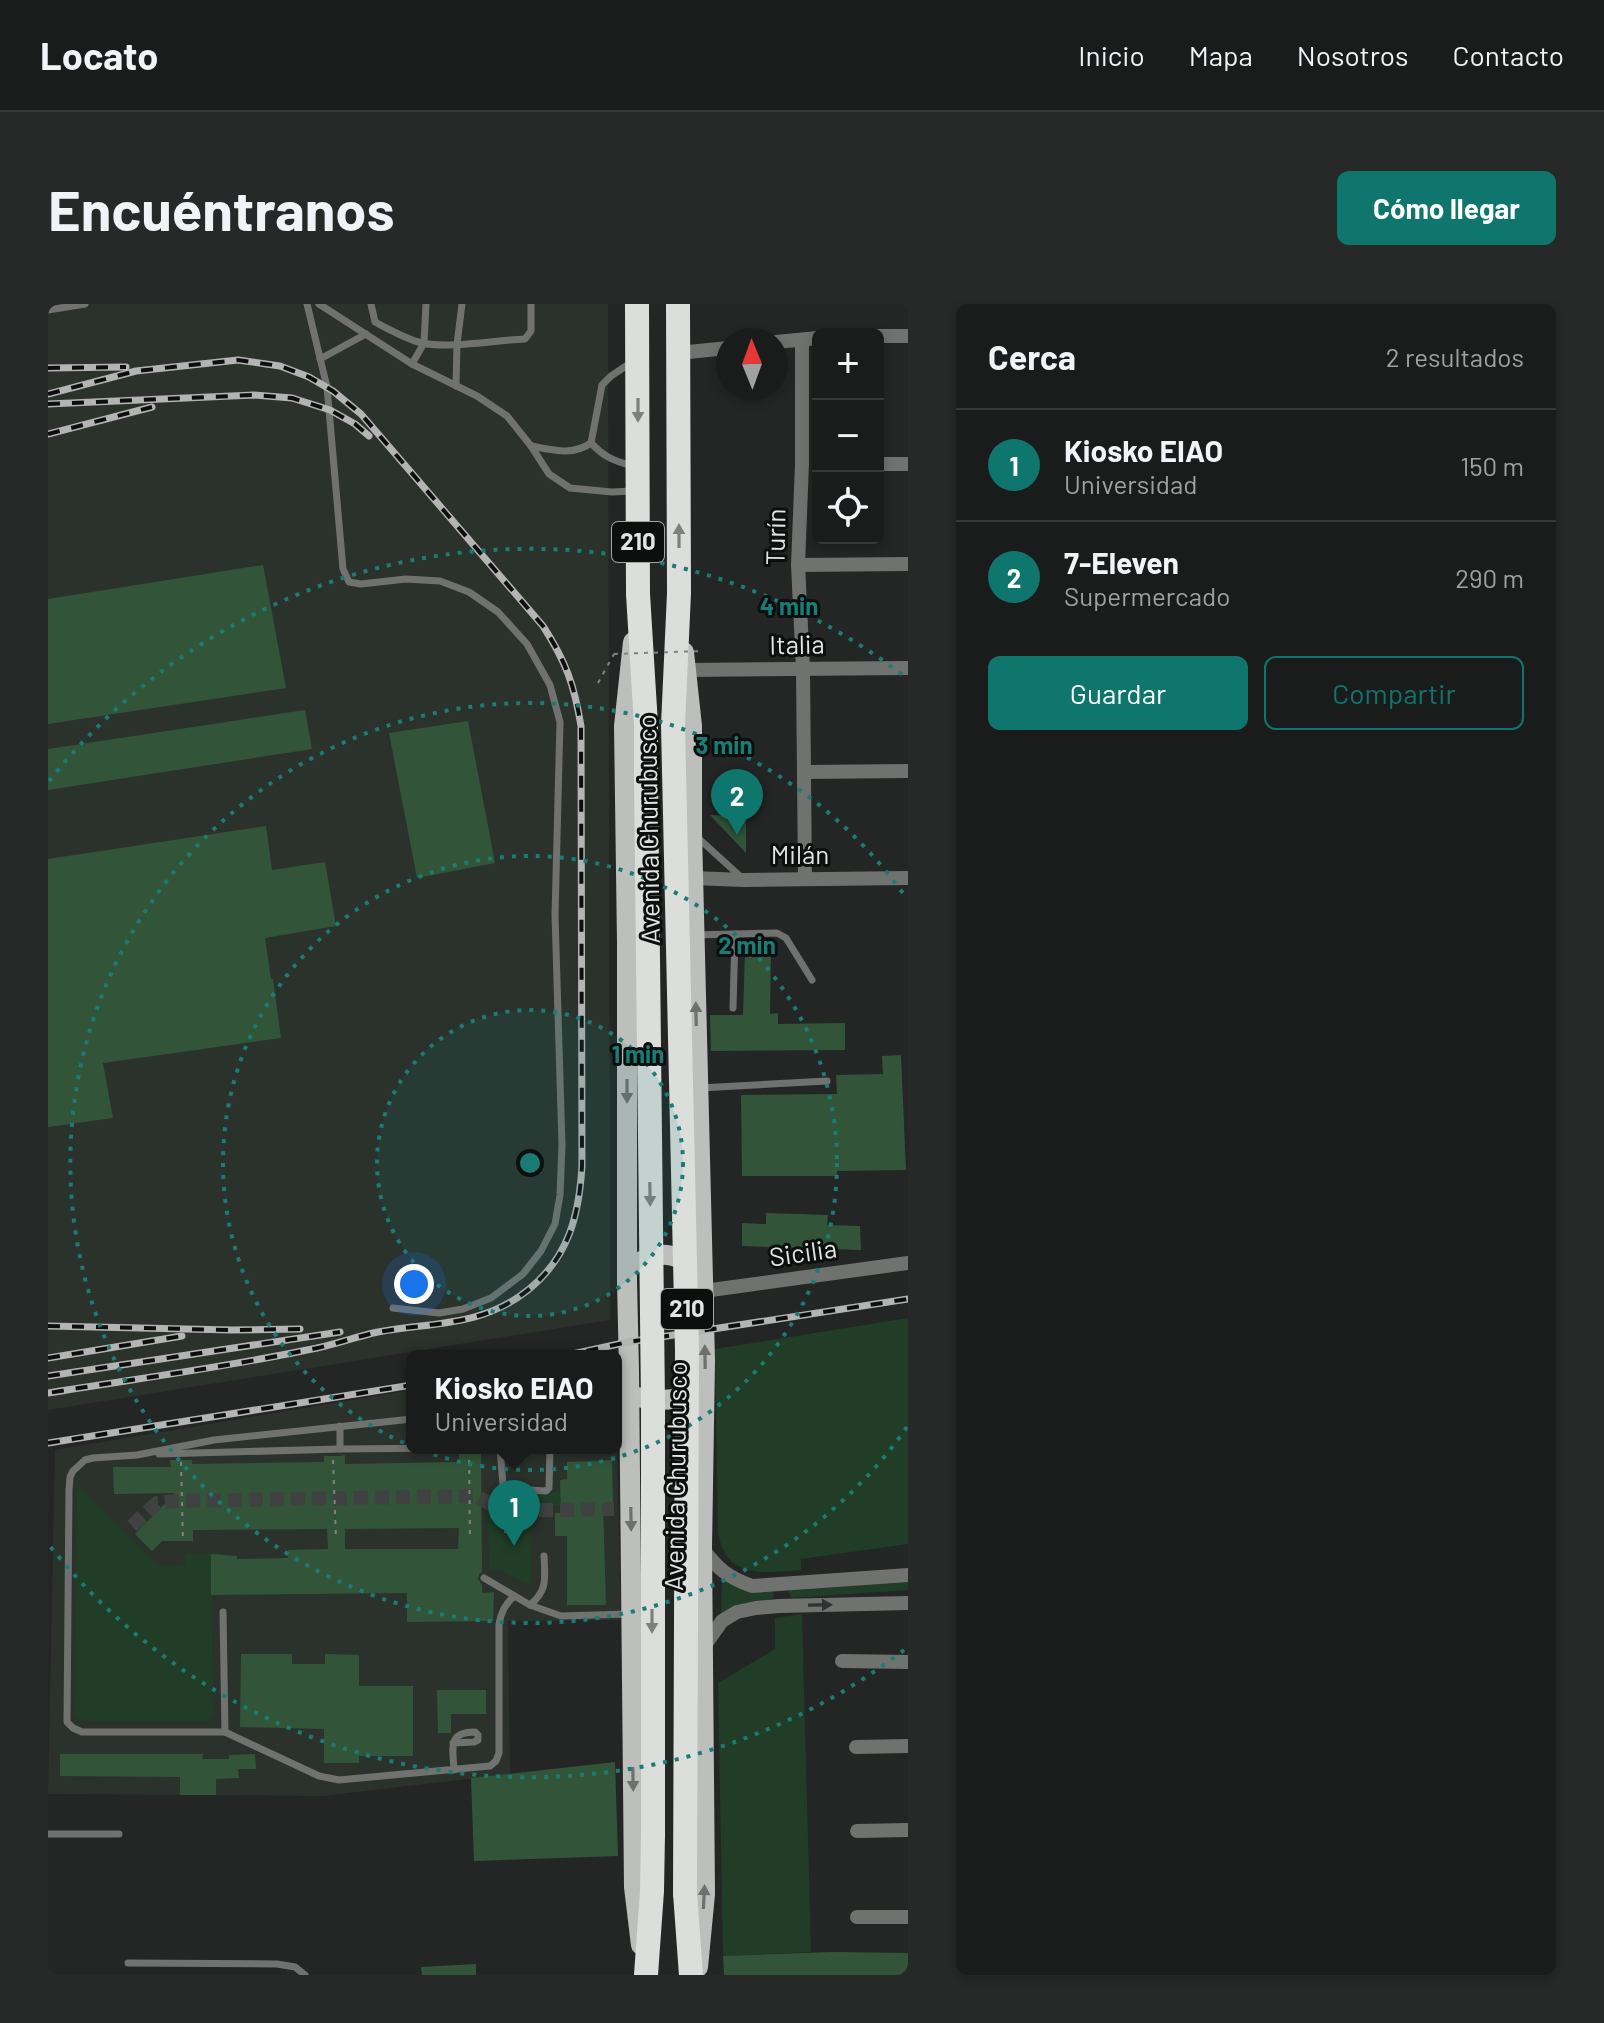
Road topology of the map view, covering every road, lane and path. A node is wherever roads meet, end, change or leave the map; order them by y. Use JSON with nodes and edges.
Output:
{"nodes":[{"id":1,"x":85,"y":304,"type":"edge"},
{"id":2,"x":307,"y":304,"type":"edge"},
{"id":3,"x":319,"y":304,"type":"edge"},
{"id":4,"x":371,"y":304,"type":"edge"},
{"id":5,"x":426,"y":304,"type":"edge"},
{"id":6,"x":462,"y":304,"type":"edge"},
{"id":7,"x":531,"y":304,"type":"edge"},
{"id":8,"x":637,"y":304,"type":"edge"},
{"id":9,"x":678,"y":304,"type":"edge"},
{"id":10,"x":48,"y":310,"type":"edge"},
{"id":11,"x":366,"y":334,"type":"junction"},
{"id":12,"x":884,"y":336,"type":"edge"},
{"id":13,"x":908,"y":336,"type":"edge"},
{"id":14,"x":812,"y":339,"type":"edge"},
{"id":15,"x":802,"y":340,"type":"junction"},
{"id":16,"x":788,"y":341,"type":"edge"},
{"id":17,"x":424,"y":343,"type":"junction"},
{"id":18,"x":457,"y":344,"type":"junction"},
{"id":19,"x":716,"y":349,"type":"edge"},
{"id":20,"x":678,"y":353,"type":"junction"},
{"id":21,"x":320,"y":359,"type":"junction"},
{"id":22,"x":638,"y":359,"type":"junction"},
{"id":23,"x":412,"y":364,"type":"junction"},
{"id":24,"x":456,"y":386,"type":"junction"},
{"id":25,"x":591,"y":443,"type":"junction"},
{"id":26,"x":531,"y":446,"type":"junction"},
{"id":27,"x":802,"y":464,"type":"junction"},
{"id":28,"x":812,"y":464,"type":"edge"},
{"id":29,"x":884,"y":464,"type":"edge"},
{"id":30,"x":908,"y":464,"type":"edge"},
{"id":31,"x":638,"y":479,"type":"junction"},
{"id":32,"x":908,"y":564,"type":"edge"},
{"id":33,"x":798,"y":565,"type":"junction"},
{"id":34,"x":679,"y":593,"type":"junction"},
{"id":35,"x":638,"y":594,"type":"junction"},
{"id":36,"x":702,"y":651,"type":"dead end"},
{"id":37,"x":908,"y":668,"type":"edge"},
{"id":38,"x":803,"y":669,"type":"junction"},
{"id":39,"x":686,"y":670,"type":"junction"},
{"id":40,"x":598,"y":683,"type":"dead end"},
{"id":41,"x":908,"y":771,"type":"edge"},
{"id":42,"x":805,"y":772,"type":"junction"},
{"id":43,"x":692,"y":833,"type":"junction"},
{"id":44,"x":693,"y":878,"type":"junction"},
{"id":45,"x":908,"y":878,"type":"edge"},
{"id":46,"x":805,"y":879,"type":"junction"},
{"id":47,"x":744,"y":880,"type":"junction"},
{"id":48,"x":735,"y":934,"type":"junction"},
{"id":49,"x":695,"y":935,"type":"junction"},
{"id":50,"x":812,"y":980,"type":"dead end"},
{"id":51,"x":733,"y":1008,"type":"dead end"},
{"id":52,"x":827,"y":1081,"type":"dead end"},
{"id":53,"x":698,"y":1088,"type":"junction"},
{"id":54,"x":908,"y":1263,"type":"edge"},
{"id":55,"x":627,"y":1281,"type":"junction"},
{"id":56,"x":704,"y":1285,"type":"junction"},
{"id":57,"x":393,"y":1308,"type":"dead end"},
{"id":58,"x":623,"y":1374,"type":"edge"},
{"id":59,"x":705,"y":1388,"type":"junction"},
{"id":60,"x":623,"y":1395,"type":"edge"},
{"id":61,"x":406,"y":1420,"type":"edge"},
{"id":62,"x":340,"y":1426,"type":"junction"},
{"id":63,"x":406,"y":1449,"type":"edge"},
{"id":64,"x":337,"y":1451,"type":"junction"},
{"id":65,"x":469,"y":1454,"type":"edge"},
{"id":66,"x":500,"y":1454,"type":"edge"},
{"id":67,"x":550,"y":1454,"type":"edge"},
{"id":68,"x":137,"y":1455,"type":"junction"},
{"id":69,"x":181,"y":1455,"type":"dead end"},
{"id":70,"x":703,"y":1464,"type":"junction"},
{"id":71,"x":630,"y":1469,"type":"junction"},
{"id":72,"x":470,"y":1538,"type":"dead end"},
{"id":73,"x":336,"y":1539,"type":"dead end"},
{"id":74,"x":183,"y":1541,"type":"dead end"},
{"id":75,"x":702,"y":1548,"type":"junction"},
{"id":76,"x":544,"y":1556,"type":"dead end"},
{"id":77,"x":908,"y":1575,"type":"edge"},
{"id":78,"x":484,"y":1578,"type":"dead end"},
{"id":79,"x":778,"y":1583,"type":"junction"},
{"id":80,"x":514,"y":1596,"type":"junction"},
{"id":81,"x":908,"y":1603,"type":"edge"},
{"id":82,"x":530,"y":1605,"type":"junction"},
{"id":83,"x":779,"y":1606,"type":"junction"},
{"id":84,"x":223,"y":1612,"type":"dead end"},
{"id":85,"x":632,"y":1614,"type":"junction"},
{"id":86,"x":702,"y":1648,"type":"junction"},
{"id":87,"x":842,"y":1661,"type":"dead end"},
{"id":88,"x":908,"y":1662,"type":"edge"},
{"id":89,"x":225,"y":1732,"type":"junction"},
{"id":90,"x":453,"y":1743,"type":"dead end"},
{"id":91,"x":908,"y":1746,"type":"edge"},
{"id":92,"x":856,"y":1747,"type":"dead end"},
{"id":93,"x":454,"y":1770,"type":"junction"},
{"id":94,"x":908,"y":1830,"type":"edge"},
{"id":95,"x":857,"y":1831,"type":"dead end"},
{"id":96,"x":48,"y":1834,"type":"edge"},
{"id":97,"x":119,"y":1834,"type":"dead end"},
{"id":98,"x":857,"y":1917,"type":"dead end"},
{"id":99,"x":908,"y":1917,"type":"edge"},
{"id":100,"x":128,"y":1963,"type":"dead end"},
{"id":101,"x":305,"y":1975,"type":"edge"},
{"id":102,"x":645,"y":1975,"type":"edge"},
{"id":103,"x":691,"y":1975,"type":"edge"},
{"id":104,"x":697,"y":1975,"type":"edge"}],
"edges":[{"from":1,"to":10,"type":"lane"},
{"from":2,"to":21,"type":"lane"},
{"from":3,"to":11,"type":"lane"},
{"from":4,"to":17,"type":"lane"},
{"from":5,"to":17,"type":"lane"},
{"from":6,"to":18,"type":"lane"},
{"from":7,"to":18,"type":"lane"},
{"from":8,"to":22,"type":"highway","name":"Avenida Churubusco","number":"210"},
{"from":9,"to":20,"type":"highway","name":"Avenida Churubusco","number":"210"},
{"from":11,"to":21,"type":"lane"},
{"from":11,"to":23,"type":"lane"},
{"from":12,"to":13,"type":"street"},
{"from":14,"to":15,"type":"street"},
{"from":15,"to":16,"type":"street"},
{"from":15,"to":27,"type":"street","name":"Turín"},
{"from":17,"to":18,"type":"lane"},
{"from":17,"to":23,"type":"lane"},
{"from":18,"to":24,"type":"lane"},
{"from":19,"to":20,"type":"street"},
{"from":34,"to":20,"type":"highway","name":"Avenida Churubusco","number":"210","one_way":true},
{"from":21,"to":57,"type":"lane"},
{"from":22,"to":25,"type":"lane"},
{"from":22,"to":31,"type":"highway","name":"Avenida Churubusco","number":"210","one_way":true},
{"from":23,"to":24,"type":"lane"},
{"from":24,"to":26,"type":"lane"},
{"from":25,"to":26,"type":"lane"},
{"from":25,"to":31,"type":"lane"},
{"from":26,"to":31,"type":"lane"},
{"from":27,"to":28,"type":"street"},
{"from":27,"to":33,"type":"street","name":"Turín"},
{"from":29,"to":30,"type":"street"},
{"from":31,"to":35,"type":"highway","name":"Avenida Churubusco","number":"210"},
{"from":32,"to":33,"type":"street"},
{"from":33,"to":38,"type":"street","name":"Turín"},
{"from":34,"to":39,"type":"main road","name":"Avenida Churubusco"},
{"from":34,"to":103,"type":"highway","name":"Avenida Churubusco","number":"210","bridge":true},
{"from":35,"to":55,"type":"main road","name":"Avenida Churubusco","one_way":true},
{"from":35,"to":102,"type":"highway","name":"Avenida Churubusco","number":"210","one_way":true,"bridge":true},
{"from":36,"to":40,"type":"path","bridge":true},
{"from":37,"to":38,"type":"street","name":"Italia"},
{"from":38,"to":39,"type":"street","name":"Italia"},
{"from":38,"to":42,"type":"street","name":"Turín"},
{"from":39,"to":43,"type":"main road","name":"Avenida Churubusco"},
{"from":41,"to":42,"type":"street"},
{"from":42,"to":46,"type":"street","name":"Turín"},
{"from":43,"to":44,"type":"main road","name":"Avenida Churubusco"},
{"from":43,"to":47,"type":"lane"},
{"from":44,"to":47,"type":"street","name":"Milán"},
{"from":44,"to":49,"type":"main road","name":"Avenida Churubusco"},
{"from":45,"to":46,"type":"street","name":"Milán"},
{"from":46,"to":47,"type":"street","name":"Milán"},
{"from":48,"to":49,"type":"lane"},
{"from":48,"to":50,"type":"lane"},
{"from":48,"to":51,"type":"lane"},
{"from":53,"to":49,"type":"main road","name":"Avenida Churubusco","one_way":true},
{"from":52,"to":53,"type":"lane"},
{"from":53,"to":56,"type":"main road","name":"Avenida Churubusco"},
{"from":54,"to":56,"type":"street","name":"Sicilia"},
{"from":55,"to":56,"type":"main road"},
{"from":55,"to":58,"type":"main road","name":"Avenida Churubusco"},
{"from":59,"to":56,"type":"main road","name":"Avenida Churubusco","one_way":true},
{"from":58,"to":60,"type":"main road","name":"Avenida Churubusco"},
{"from":59,"to":60,"type":"main road"},
{"from":59,"to":70,"type":"main road","name":"Avenida Churubusco"},
{"from":60,"to":71,"type":"main road","name":"Avenida Churubusco"},
{"from":61,"to":62,"type":"lane"},
{"from":62,"to":64,"type":"lane"},
{"from":62,"to":68,"type":"lane"},
{"from":63,"to":64,"type":"lane"},
{"from":64,"to":68,"type":"lane"},
{"from":64,"to":73,"type":"path"},
{"from":65,"to":72,"type":"path"},
{"from":66,"to":67,"type":"lane"},
{"from":68,"to":89,"type":"lane"},
{"from":69,"to":74,"type":"path"},
{"from":70,"to":71,"type":"main road"},
{"from":70,"to":75,"type":"main road","name":"Avenida Churubusco"},
{"from":71,"to":85,"type":"main road","name":"Avenida Churubusco","one_way":true},
{"from":75,"to":79,"type":"street"},
{"from":75,"to":86,"type":"main road","name":"Avenida Churubusco"},
{"from":76,"to":82,"type":"lane"},
{"from":77,"to":79,"type":"street"},
{"from":78,"to":80,"type":"lane"},
{"from":79,"to":83,"type":"street"},
{"from":80,"to":82,"type":"lane"},
{"from":80,"to":93,"type":"lane"},
{"from":83,"to":81,"type":"street","one_way":true},
{"from":82,"to":85,"type":"lane"},
{"from":83,"to":86,"type":"street"},
{"from":84,"to":89,"type":"lane"},
{"from":85,"to":102,"type":"main road","name":"Avenida Churubusco","one_way":true},
{"from":104,"to":86,"type":"main road","name":"Avenida Churubusco","one_way":true},
{"from":87,"to":88,"type":"street"},
{"from":89,"to":93,"type":"lane"},
{"from":90,"to":93,"type":"lane"},
{"from":91,"to":92,"type":"street"},
{"from":94,"to":95,"type":"street"},
{"from":96,"to":97,"type":"lane"},
{"from":98,"to":99,"type":"street"},
{"from":100,"to":101,"type":"lane"}]}
